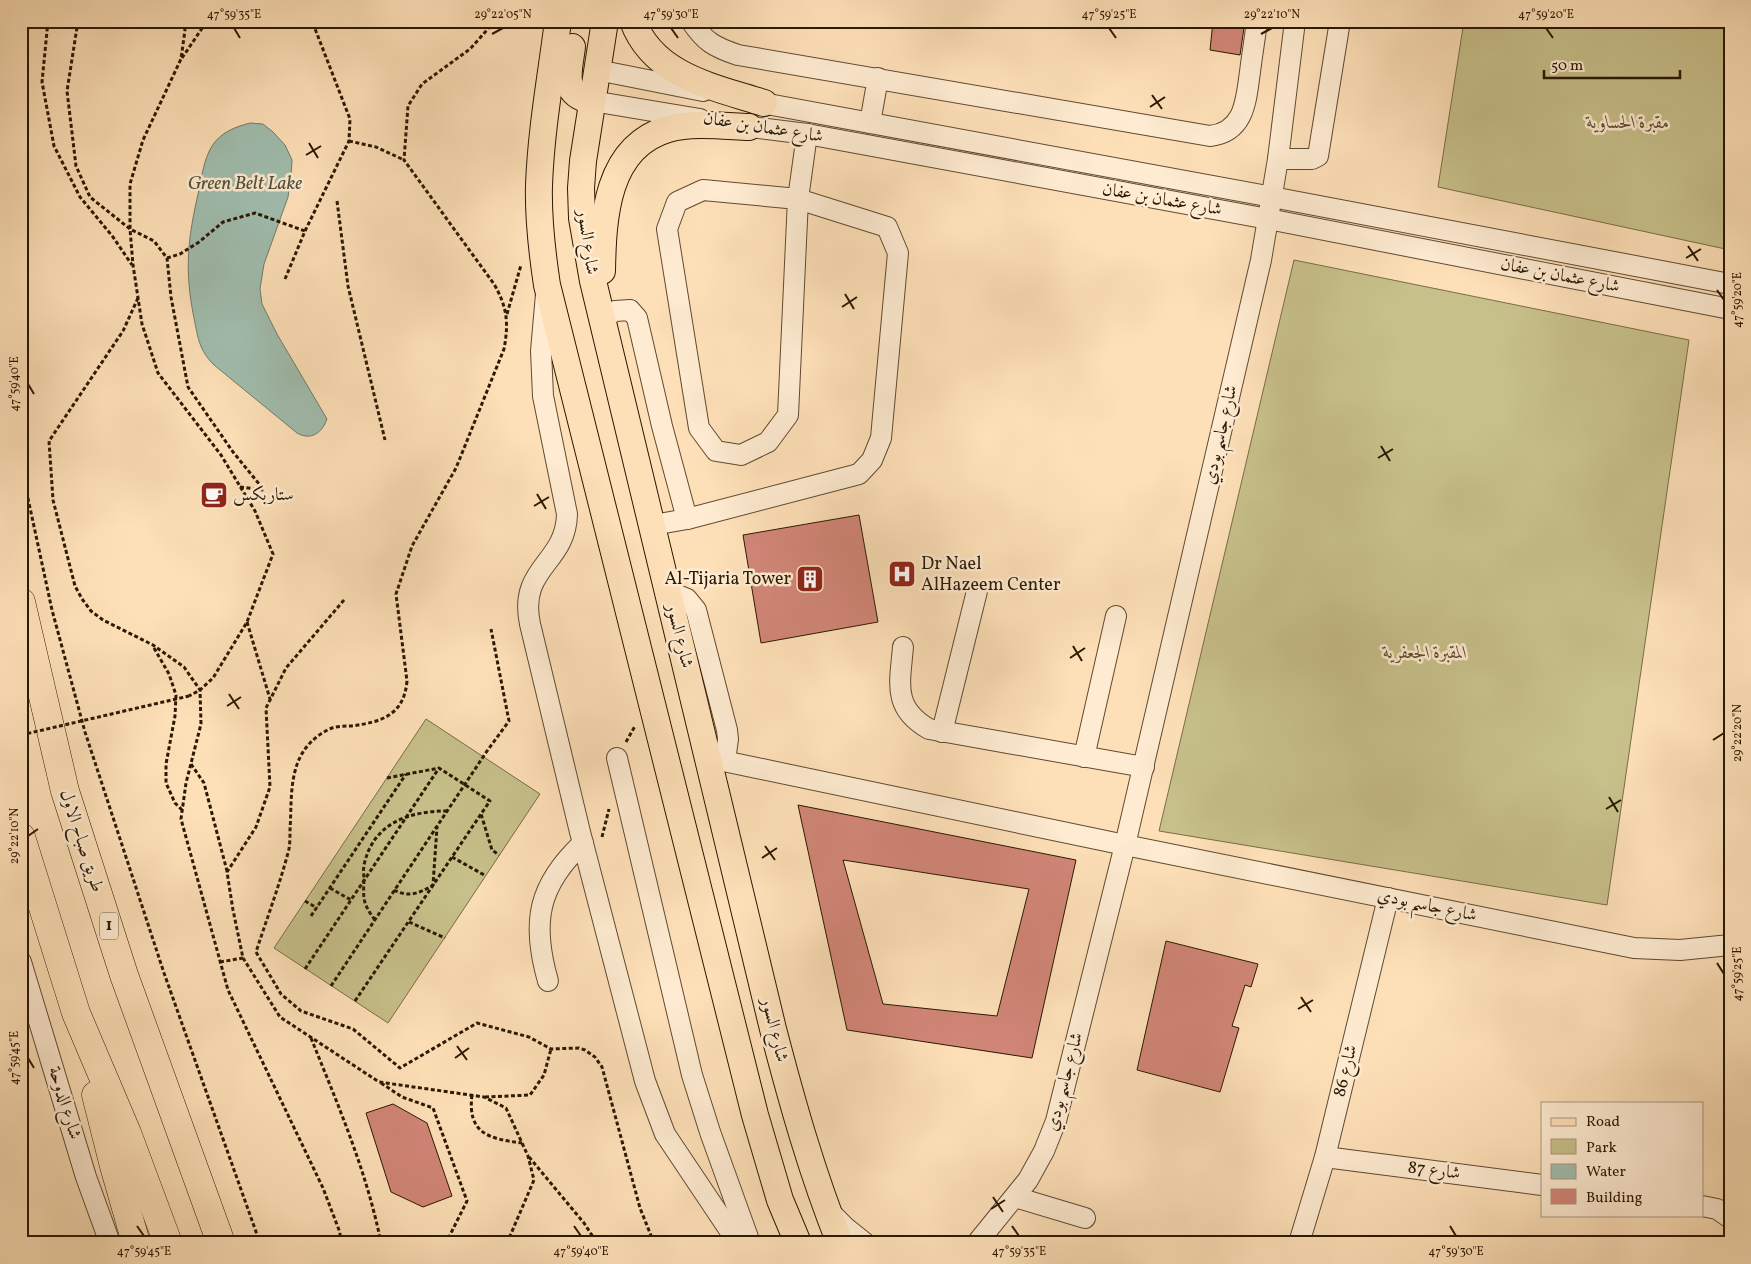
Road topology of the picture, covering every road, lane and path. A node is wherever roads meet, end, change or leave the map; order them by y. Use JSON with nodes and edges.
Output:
{"nodes":[{"id":1,"x":48,"y":21,"type":"edge"},
{"id":2,"x":78,"y":21,"type":"edge"},
{"id":3,"x":183,"y":21,"type":"edge"},
{"id":4,"x":207,"y":21,"type":"edge"},
{"id":5,"x":312,"y":21,"type":"edge"},
{"id":6,"x":495,"y":21,"type":"edge"},
{"id":7,"x":558,"y":21,"type":"edge"},
{"id":8,"x":575,"y":21,"type":"edge"},
{"id":9,"x":606,"y":21,"type":"edge"},
{"id":10,"x":633,"y":21,"type":"edge"},
{"id":11,"x":691,"y":21,"type":"edge"},
{"id":12,"x":1257,"y":21,"type":"edge"},
{"id":13,"x":1295,"y":21,"type":"edge"},
{"id":14,"x":1340,"y":21,"type":"edge"},
{"id":15,"x":182,"y":59,"type":"junction"},
{"id":16,"x":597,"y":70,"type":"junction"},
{"id":17,"x":569,"y":72,"type":"junction"},
{"id":18,"x":878,"y":78,"type":"junction"},
{"id":19,"x":592,"y":101,"type":"junction"},
{"id":20,"x":764,"y":103,"type":"junction"},
{"id":21,"x":547,"y":109,"type":"junction"},
{"id":22,"x":870,"y":123,"type":"junction"},
{"id":23,"x":749,"y":127,"type":"junction"},
{"id":24,"x":807,"y":134,"type":"junction"},
{"id":25,"x":349,"y":141,"type":"junction"},
{"id":26,"x":1278,"y":159,"type":"junction"},
{"id":27,"x":404,"y":160,"type":"junction"},
{"id":28,"x":1272,"y":197,"type":"junction"},
{"id":29,"x":798,"y":200,"type":"junction"},
{"id":30,"x":337,"y":201,"type":"dead end"},
{"id":31,"x":1268,"y":219,"type":"junction"},
{"id":32,"x":130,"y":229,"type":"junction"},
{"id":33,"x":305,"y":231,"type":"junction"},
{"id":34,"x":542,"y":251,"type":"junction"},
{"id":35,"x":167,"y":258,"type":"junction"},
{"id":36,"x":133,"y":265,"type":"junction"},
{"id":37,"x":285,"y":279,"type":"dead end"},
{"id":38,"x":1730,"y":284,"type":"edge"},
{"id":39,"x":548,"y":285,"type":"junction"},
{"id":40,"x":138,"y":298,"type":"junction"},
{"id":41,"x":1730,"y":309,"type":"edge"},
{"id":42,"x":507,"y":315,"type":"junction"},
{"id":43,"x":602,"y":319,"type":"junction"},
{"id":44,"x":385,"y":440,"type":"dead end"},
{"id":45,"x":21,"y":466,"type":"edge"},
{"id":46,"x":240,"y":487,"type":"junction"},
{"id":47,"x":687,"y":519,"type":"junction"},
{"id":48,"x":652,"y":525,"type":"junction"},
{"id":49,"x":977,"y":591,"type":"dead end"},
{"id":50,"x":344,"y":600,"type":"dead end"},
{"id":51,"x":21,"y":602,"type":"edge"},
{"id":52,"x":1116,"y":616,"type":"dead end"},
{"id":53,"x":247,"y":622,"type":"junction"},
{"id":54,"x":491,"y":629,"type":"dead end"},
{"id":55,"x":153,"y":645,"type":"junction"},
{"id":56,"x":903,"y":647,"type":"dead end"},
{"id":57,"x":200,"y":690,"type":"junction"},
{"id":58,"x":270,"y":699,"type":"junction"},
{"id":59,"x":942,"y":732,"type":"junction"},
{"id":60,"x":21,"y":735,"type":"edge"},
{"id":61,"x":1084,"y":757,"type":"junction"},
{"id":62,"x":617,"y":758,"type":"dead end"},
{"id":63,"x":716,"y":759,"type":"junction"},
{"id":64,"x":190,"y":764,"type":"junction"},
{"id":65,"x":1144,"y":767,"type":"junction"},
{"id":66,"x":439,"y":768,"type":"junction"},
{"id":67,"x":406,"y":774,"type":"junction"},
{"id":68,"x":387,"y":778,"type":"dead end"},
{"id":69,"x":622,"y":782,"type":"junction"},
{"id":70,"x":465,"y":784,"type":"junction"},
{"id":71,"x":182,"y":810,"type":"junction"},
{"id":72,"x":447,"y":811,"type":"junction"},
{"id":73,"x":481,"y":814,"type":"junction"},
{"id":74,"x":408,"y":815,"type":"junction"},
{"id":75,"x":437,"y":826,"type":"junction"},
{"id":76,"x":21,"y":837,"type":"edge"},
{"id":77,"x":584,"y":845,"type":"junction"},
{"id":78,"x":1126,"y":845,"type":"junction"},
{"id":79,"x":500,"y":855,"type":"dead end"},
{"id":80,"x":452,"y":857,"type":"junction"},
{"id":81,"x":227,"y":872,"type":"junction"},
{"id":82,"x":486,"y":876,"type":"dead end"},
{"id":83,"x":364,"y":881,"type":"junction"},
{"id":84,"x":434,"y":885,"type":"junction"},
{"id":85,"x":330,"y":888,"type":"junction"},
{"id":86,"x":394,"y":890,"type":"junction"},
{"id":87,"x":1388,"y":898,"type":"junction"},
{"id":88,"x":351,"y":900,"type":"junction"},
{"id":89,"x":305,"y":901,"type":"dead end"},
{"id":90,"x":317,"y":908,"type":"junction"},
{"id":91,"x":311,"y":916,"type":"dead end"},
{"id":92,"x":375,"y":920,"type":"junction"},
{"id":93,"x":409,"y":922,"type":"junction"},
{"id":94,"x":444,"y":938,"type":"dead end"},
{"id":95,"x":1730,"y":945,"type":"edge"},
{"id":96,"x":243,"y":958,"type":"junction"},
{"id":97,"x":21,"y":962,"type":"edge"},
{"id":98,"x":220,"y":962,"type":"junction"},
{"id":99,"x":305,"y":969,"type":"dead end"},
{"id":100,"x":548,"y":981,"type":"dead end"},
{"id":101,"x":331,"y":986,"type":"dead end"},
{"id":102,"x":355,"y":1001,"type":"dead end"},
{"id":103,"x":76,"y":1013,"type":"junction"},
{"id":104,"x":310,"y":1037,"type":"junction"},
{"id":105,"x":551,"y":1049,"type":"junction"},
{"id":106,"x":379,"y":1082,"type":"junction"},
{"id":107,"x":472,"y":1095,"type":"junction"},
{"id":108,"x":484,"y":1097,"type":"junction"},
{"id":109,"x":522,"y":1143,"type":"junction"},
{"id":110,"x":528,"y":1156,"type":"junction"},
{"id":111,"x":1325,"y":1157,"type":"junction"},
{"id":112,"x":1541,"y":1185,"type":"edge"},
{"id":113,"x":1015,"y":1197,"type":"junction"},
{"id":114,"x":1704,"y":1206,"type":"edge"},
{"id":115,"x":827,"y":1210,"type":"junction"},
{"id":116,"x":1086,"y":1218,"type":"dead end"},
{"id":117,"x":1730,"y":1218,"type":"edge"},
{"id":118,"x":977,"y":1242,"type":"edge"},
{"id":119,"x":110,"y":1243,"type":"edge"},
{"id":120,"x":136,"y":1243,"type":"edge"},
{"id":121,"x":168,"y":1243,"type":"edge"},
{"id":122,"x":221,"y":1243,"type":"edge"},
{"id":123,"x":260,"y":1243,"type":"edge"},
{"id":124,"x":342,"y":1243,"type":"edge"},
{"id":125,"x":381,"y":1243,"type":"edge"},
{"id":126,"x":446,"y":1243,"type":"edge"},
{"id":127,"x":508,"y":1243,"type":"edge"},
{"id":128,"x":597,"y":1243,"type":"edge"},
{"id":129,"x":654,"y":1243,"type":"edge"},
{"id":130,"x":738,"y":1243,"type":"edge"},
{"id":131,"x":750,"y":1243,"type":"edge"},
{"id":132,"x":798,"y":1243,"type":"edge"},
{"id":133,"x":840,"y":1243,"type":"edge"},
{"id":134,"x":866,"y":1243,"type":"edge"},
{"id":135,"x":1299,"y":1243,"type":"edge"}],
"edges":[{"from":1,"to":36,"type":"path"},
{"from":2,"to":32,"type":"path"},
{"from":3,"to":15,"type":"path"},
{"from":4,"to":15,"type":"path"},
{"from":5,"to":25,"type":"path"},
{"from":6,"to":27,"type":"path"},
{"from":7,"to":21,"type":"main road"},
{"from":8,"to":17,"type":"main road"},
{"from":9,"to":16,"type":"main road","name":"شارع السور"},
{"from":10,"to":20,"type":"main road"},
{"from":11,"to":18,"type":"street"},
{"from":12,"to":18,"type":"street"},
{"from":13,"to":26,"type":"street","name":"شارع جاسم بودي"},
{"from":14,"to":26,"type":"street"},
{"from":15,"to":32,"type":"path"},
{"from":16,"to":17,"type":"main road"},
{"from":16,"to":19,"type":"main road","name":"شارع السور"},
{"from":16,"to":20,"type":"street","name":"شارع عثمان بن عفان"},
{"from":17,"to":19,"type":"main road"},
{"from":17,"to":21,"type":"main road"},
{"from":18,"to":22,"type":"street"},
{"from":19,"to":23,"type":"street","name":"شارع عثمان بن عفان"},
{"from":19,"to":43,"type":"main road","name":"شارع السور"},
{"from":20,"to":22,"type":"street","name":"شارع عثمان بن عفان"},
{"from":21,"to":34,"type":"main road"},
{"from":22,"to":28,"type":"street","name":"شارع عثمان بن عفان"},
{"from":23,"to":24,"type":"street","name":"شارع عثمان بن عفان"},
{"from":23,"to":43,"type":"main road"},
{"from":24,"to":29,"type":"street"},
{"from":24,"to":31,"type":"street","name":"شارع عثمان بن عفان"},
{"from":25,"to":27,"type":"path"},
{"from":25,"to":33,"type":"path"},
{"from":26,"to":28,"type":"street","name":"شارع جاسم بودي"},
{"from":27,"to":42,"type":"path"},
{"from":28,"to":31,"type":"street","name":"شارع جاسم بودي"},
{"from":28,"to":38,"type":"street","name":"شارع عثمان بن عفان"},
{"from":29,"to":29,"type":"street"},
{"from":29,"to":47,"type":"street"},
{"from":30,"to":44,"type":"path"},
{"from":31,"to":41,"type":"street","name":"شارع عثمان بن عفان"},
{"from":31,"to":65,"type":"street","name":"شارع جاسم بودي"},
{"from":32,"to":35,"type":"path"},
{"from":32,"to":36,"type":"path"},
{"from":33,"to":35,"type":"path"},
{"from":33,"to":37,"type":"path"},
{"from":34,"to":39,"type":"main road"},
{"from":34,"to":42,"type":"path"},
{"from":35,"to":46,"type":"path"},
{"from":36,"to":40,"type":"path"},
{"from":39,"to":77,"type":"street"},
{"from":39,"to":132,"type":"main road"},
{"from":40,"to":46,"type":"path"},
{"from":40,"to":55,"type":"path"},
{"from":42,"to":105,"type":"path"},
{"from":43,"to":47,"type":"street"},
{"from":43,"to":48,"type":"main road","name":"شارع السور"},
{"from":45,"to":123,"type":"path"},
{"from":46,"to":53,"type":"path"},
{"from":47,"to":48,"type":"street"},
{"from":48,"to":63,"type":"main road","name":"شارع السور"},
{"from":49,"to":59,"type":"street"},
{"from":50,"to":58,"type":"path"},
{"from":51,"to":122,"type":"highway","name":"طريق صباح الاول","number":"1"},
{"from":52,"to":61,"type":"street"},
{"from":53,"to":57,"type":"path"},
{"from":53,"to":58,"type":"path"},
{"from":54,"to":70,"type":"path"},
{"from":55,"to":57,"type":"path"},
{"from":55,"to":71,"type":"path"},
{"from":56,"to":59,"type":"street"},
{"from":57,"to":60,"type":"path","bridge":true},
{"from":57,"to":64,"type":"path"},
{"from":58,"to":81,"type":"path"},
{"from":59,"to":61,"type":"street"},
{"from":61,"to":65,"type":"street"},
{"from":62,"to":69,"type":"street"},
{"from":63,"to":78,"type":"street"},
{"from":63,"to":115,"type":"main road","name":"شارع السور"},
{"from":64,"to":71,"type":"path"},
{"from":64,"to":81,"type":"path"},
{"from":65,"to":78,"type":"street","name":"شارع جاسم بودي"},
{"from":66,"to":67,"type":"path"},
{"from":66,"to":70,"type":"path"},
{"from":66,"to":74,"type":"path"},
{"from":67,"to":68,"type":"path"},
{"from":67,"to":85,"type":"path"},
{"from":69,"to":77,"type":"path"},
{"from":69,"to":131,"type":"street"},
{"from":70,"to":72,"type":"path"},
{"from":70,"to":73,"type":"path"},
{"from":71,"to":98,"type":"path"},
{"from":72,"to":74,"type":"path"},
{"from":72,"to":75,"type":"path"},
{"from":73,"to":79,"type":"path"},
{"from":73,"to":80,"type":"path"},
{"from":74,"to":83,"type":"path"},
{"from":74,"to":83,"type":"path"},
{"from":75,"to":84,"type":"path"},
{"from":75,"to":86,"type":"path"},
{"from":76,"to":103,"type":"highway"},
{"from":77,"to":100,"type":"street"},
{"from":77,"to":130,"type":"street"},
{"from":78,"to":87,"type":"street","name":"شارع جاسم بودي"},
{"from":78,"to":113,"type":"street","name":"شارع جاسم بودي"},
{"from":80,"to":82,"type":"path"},
{"from":80,"to":84,"type":"path"},
{"from":81,"to":96,"type":"path"},
{"from":83,"to":88,"type":"path"},
{"from":83,"to":92,"type":"path"},
{"from":84,"to":86,"type":"path"},
{"from":84,"to":93,"type":"path"},
{"from":85,"to":88,"type":"path"},
{"from":85,"to":90,"type":"path"},
{"from":86,"to":92,"type":"path"},
{"from":87,"to":95,"type":"street","name":"شارع جاسم بودي"},
{"from":87,"to":111,"type":"street","name":"شارع 86"},
{"from":88,"to":99,"type":"path"},
{"from":89,"to":90,"type":"path"},
{"from":90,"to":91,"type":"path"},
{"from":92,"to":101,"type":"path"},
{"from":93,"to":94,"type":"path"},
{"from":93,"to":102,"type":"path"},
{"from":96,"to":98,"type":"path"},
{"from":96,"to":104,"type":"path"},
{"from":97,"to":119,"type":"street","name":"شارع الدوحة"},
{"from":98,"to":124,"type":"path"},
{"from":103,"to":120,"type":"highway"},
{"from":103,"to":121,"type":"highway"},
{"from":104,"to":106,"type":"path"},
{"from":104,"to":125,"type":"path"},
{"from":105,"to":108,"type":"path"},
{"from":105,"to":129,"type":"path"},
{"from":106,"to":107,"type":"path"},
{"from":106,"to":126,"type":"path"},
{"from":107,"to":108,"type":"path"},
{"from":107,"to":109,"type":"path"},
{"from":108,"to":109,"type":"path"},
{"from":109,"to":110,"type":"path"},
{"from":110,"to":127,"type":"path"},
{"from":110,"to":128,"type":"path"},
{"from":111,"to":112,"type":"street","name":"شارع 87"},
{"from":111,"to":135,"type":"street","name":"شارع 86"},
{"from":113,"to":116,"type":"street"},
{"from":113,"to":118,"type":"street","name":"شارع جاسم بودي"},
{"from":114,"to":117,"type":"street"},
{"from":115,"to":133,"type":"main road","name":"شارع السور"},
{"from":115,"to":134,"type":"street"}]}
